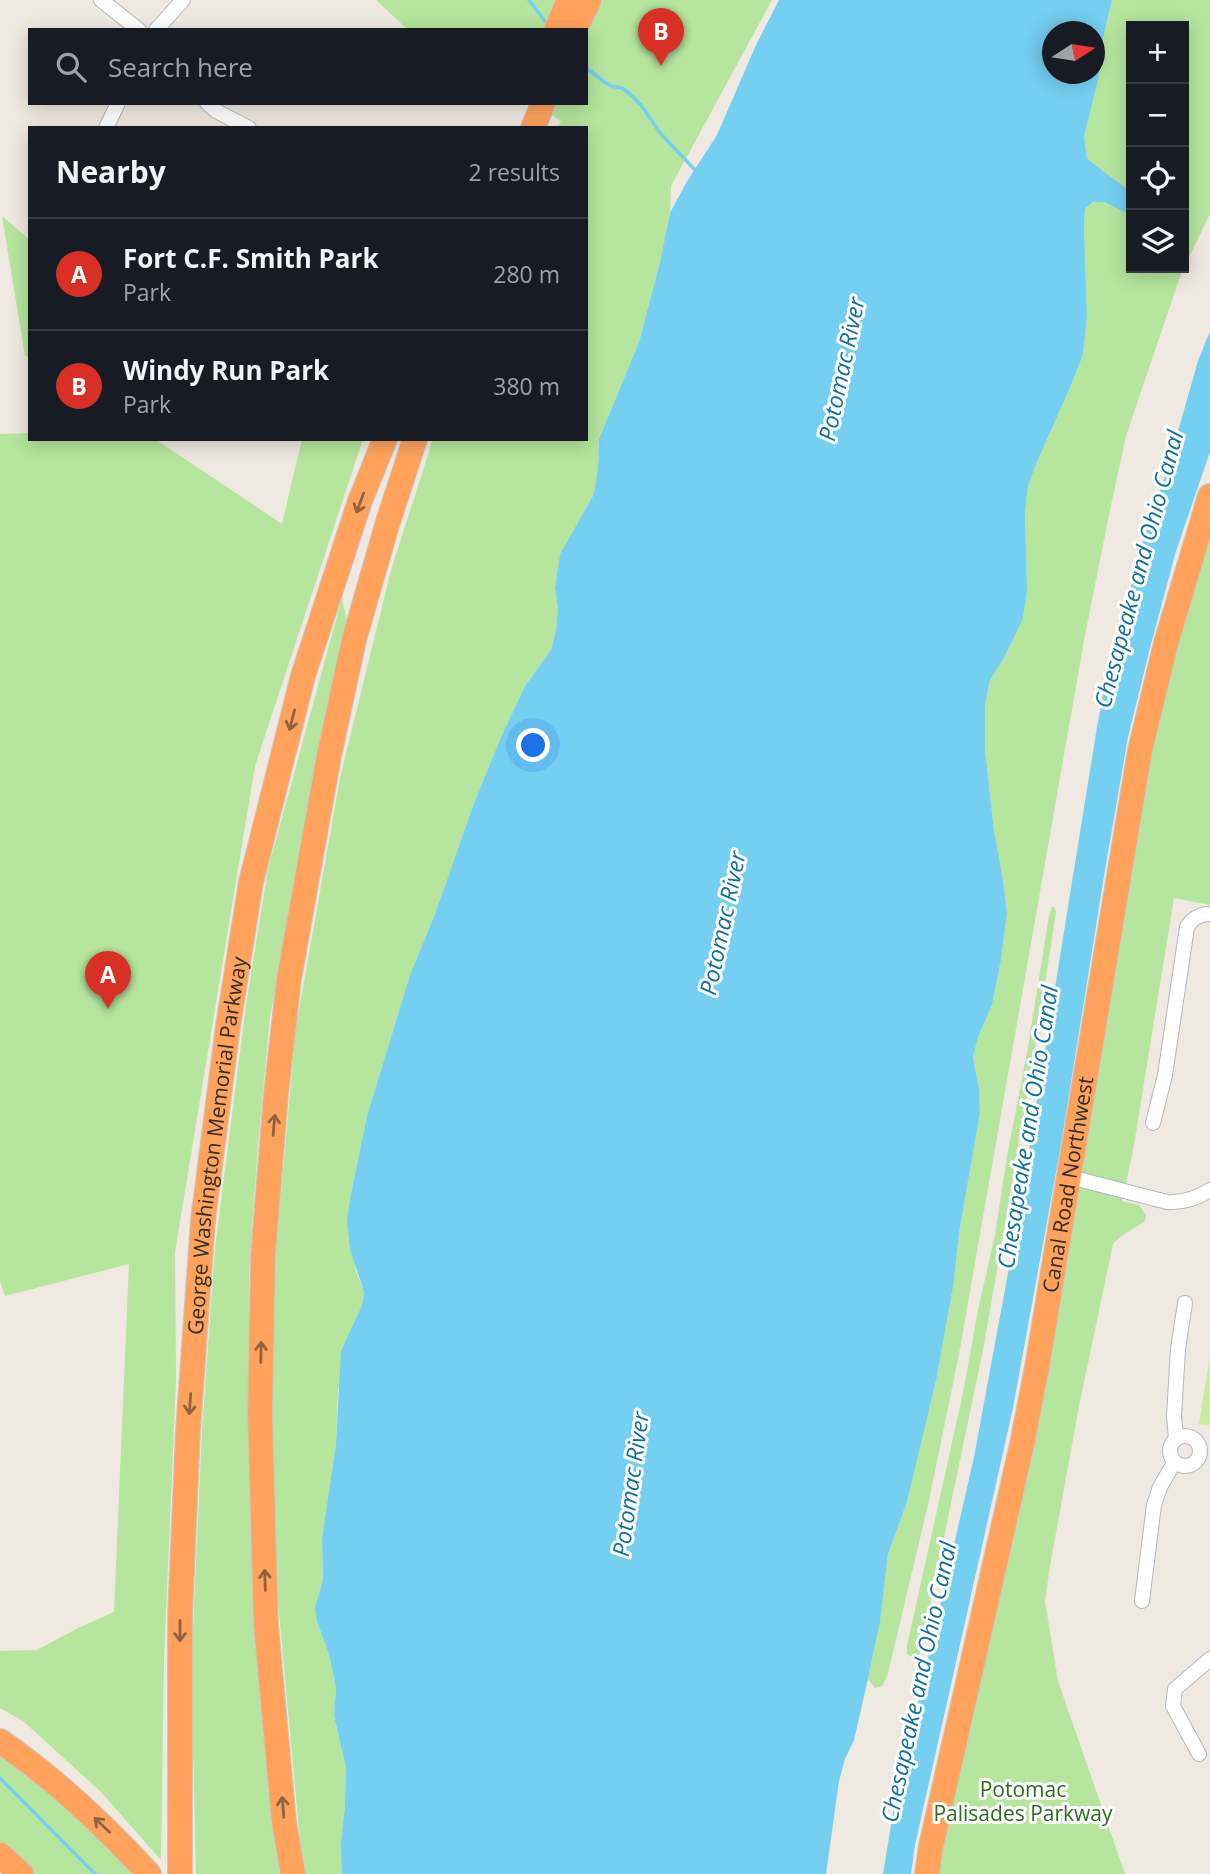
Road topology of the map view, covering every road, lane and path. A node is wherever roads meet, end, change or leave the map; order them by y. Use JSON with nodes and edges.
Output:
{"nodes":[{"id":1,"x":101,"y":0,"type":"edge"},
{"id":2,"x":183,"y":0,"type":"edge"},
{"id":3,"x":569,"y":0,"type":"edge"},
{"id":4,"x":589,"y":0,"type":"edge"},
{"id":5,"x":136,"y":28,"type":"edge"},
{"id":6,"x":158,"y":28,"type":"edge"},
{"id":7,"x":557,"y":28,"type":"edge"},
{"id":8,"x":576,"y":28,"type":"edge"},
{"id":9,"x":117,"y":105,"type":"edge"},
{"id":10,"x":209,"y":105,"type":"edge"},
{"id":11,"x":107,"y":126,"type":"edge"},
{"id":12,"x":245,"y":126,"type":"edge"},
{"id":13,"x":384,"y":441,"type":"edge"},
{"id":14,"x":414,"y":441,"type":"edge"},
{"id":15,"x":1210,"y":496,"type":"edge"},
{"id":16,"x":1205,"y":914,"type":"edge"},
{"id":17,"x":1153,"y":1123,"type":"dead end"},
{"id":18,"x":1070,"y":1177,"type":"junction"},
{"id":19,"x":1210,"y":1190,"type":"edge"},
{"id":20,"x":1185,"y":1303,"type":"dead end"},
{"id":21,"x":1175,"y":1439,"type":"junction"},
{"id":22,"x":1205,"y":1457,"type":"edge"},
{"id":23,"x":1174,"y":1463,"type":"junction"},
{"id":24,"x":1142,"y":1601,"type":"dead end"},
{"id":25,"x":1210,"y":1659,"type":"edge"},
{"id":26,"x":0,"y":1741,"type":"edge"},
{"id":27,"x":1199,"y":1754,"type":"dead end"},
{"id":28,"x":0,"y":1855,"type":"edge"},
{"id":29,"x":21,"y":1874,"type":"edge"},
{"id":30,"x":149,"y":1874,"type":"edge"},
{"id":31,"x":180,"y":1874,"type":"edge"},
{"id":32,"x":293,"y":1874,"type":"edge"},
{"id":33,"x":927,"y":1874,"type":"edge"}],
"edges":[{"from":1,"to":5,"type":"street"},
{"from":2,"to":6,"type":"street"},
{"from":3,"to":7,"type":"highway"},
{"from":4,"to":8,"type":"highway"},
{"from":9,"to":11,"type":"street"},
{"from":10,"to":12,"type":"street"},
{"from":13,"to":31,"type":"highway","name":"George Washington Memorial Parkway","one_way":true},
{"from":32,"to":14,"type":"highway","one_way":true},
{"from":15,"to":18,"type":"highway","name":"Canal Road Northwest"},
{"from":16,"to":17,"type":"street"},
{"from":18,"to":19,"type":"street"},
{"from":18,"to":33,"type":"highway","name":"Canal Road Northwest"},
{"from":20,"to":21,"type":"street"},
{"from":21,"to":22,"type":"street"},
{"from":21,"to":23,"type":"street"},
{"from":22,"to":23,"type":"street"},
{"from":23,"to":24,"type":"street"},
{"from":25,"to":27,"type":"street"},
{"from":30,"to":26,"type":"highway","one_way":true},
{"from":28,"to":29,"type":"highway"}]}
